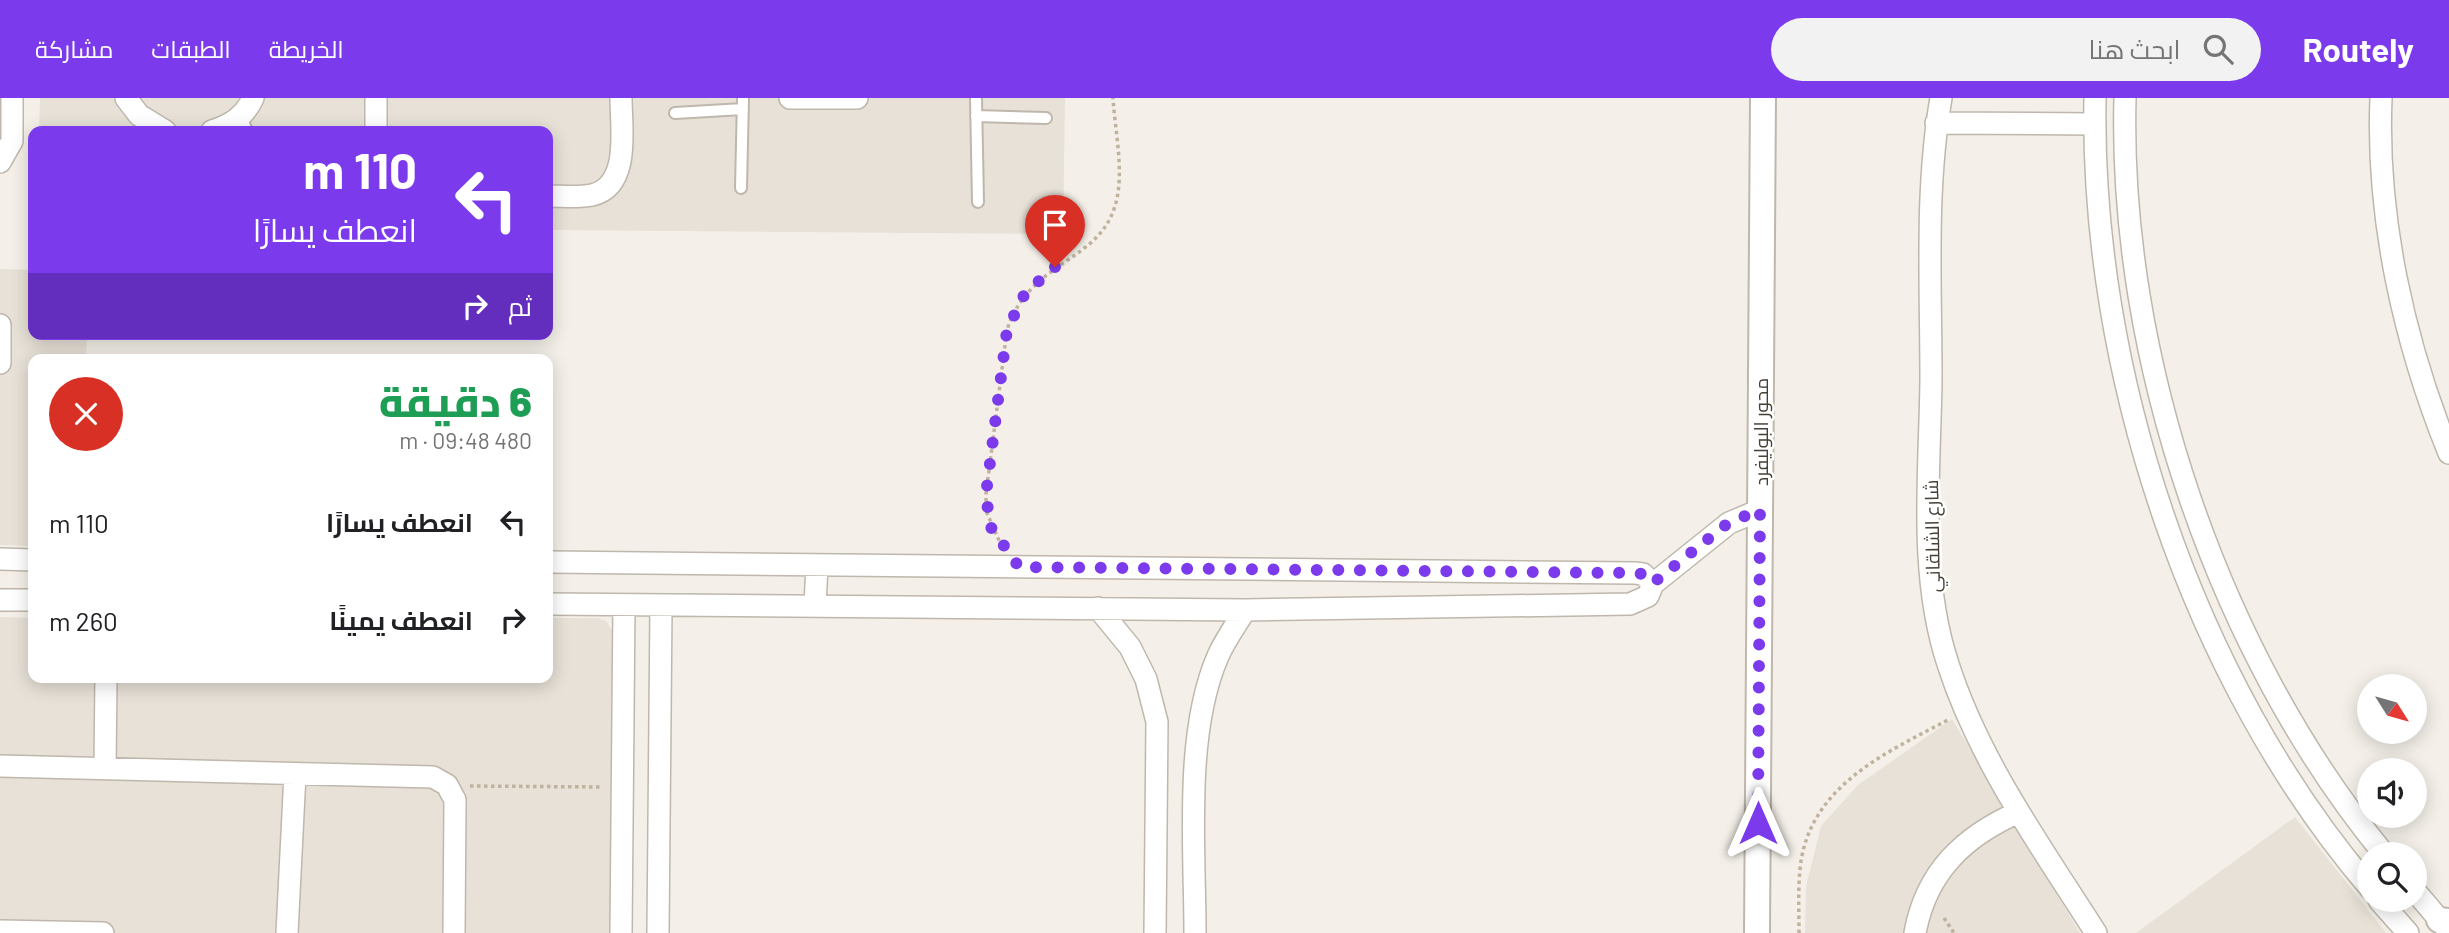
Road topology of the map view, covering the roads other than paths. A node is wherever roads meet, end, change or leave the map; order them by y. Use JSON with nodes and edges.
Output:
{"nodes":[{"id":1,"x":12,"y":98,"type":"edge"},
{"id":2,"x":127,"y":98,"type":"edge"},
{"id":3,"x":253,"y":98,"type":"edge"},
{"id":4,"x":376,"y":98,"type":"edge"},
{"id":5,"x":621,"y":98,"type":"edge"},
{"id":6,"x":790,"y":98,"type":"edge"},
{"id":7,"x":856,"y":98,"type":"edge"},
{"id":8,"x":976,"y":98,"type":"edge"},
{"id":9,"x":1763,"y":98,"type":"edge"},
{"id":10,"x":1941,"y":98,"type":"edge"},
{"id":11,"x":2095,"y":98,"type":"edge"},
{"id":12,"x":2125,"y":98,"type":"edge"},
{"id":13,"x":2381,"y":98,"type":"edge"},
{"id":14,"x":743,"y":104,"type":"edge"},
{"id":15,"x":675,"y":113,"type":"dead end"},
{"id":16,"x":976,"y":116,"type":"junction"},
{"id":17,"x":1046,"y":118,"type":"dead end"},
{"id":18,"x":1936,"y":123,"type":"junction"},
{"id":19,"x":244,"y":124,"type":"edge"},
{"id":20,"x":2094,"y":124,"type":"junction"},
{"id":21,"x":157,"y":126,"type":"edge"},
{"id":22,"x":376,"y":126,"type":"edge"},
{"id":23,"x":0,"y":162,"type":"edge"},
{"id":24,"x":741,"y":188,"type":"dead end"},
{"id":25,"x":553,"y":196,"type":"edge"},
{"id":26,"x":978,"y":202,"type":"dead end"},
{"id":27,"x":0,"y":325,"type":"edge"},
{"id":28,"x":0,"y":363,"type":"edge"},
{"id":29,"x":2162,"y":396,"type":"junction"},
{"id":30,"x":2133,"y":403,"type":"junction"},
{"id":31,"x":2449,"y":453,"type":"edge"},
{"id":32,"x":1760,"y":510,"type":"junction"},
{"id":33,"x":0,"y":559,"type":"edge"},
{"id":34,"x":28,"y":560,"type":"edge"},
{"id":35,"x":553,"y":562,"type":"edge"},
{"id":36,"x":817,"y":565,"type":"junction"},
{"id":37,"x":1653,"y":583,"type":"junction"},
{"id":38,"x":0,"y":600,"type":"edge"},
{"id":39,"x":28,"y":600,"type":"edge"},
{"id":40,"x":553,"y":604,"type":"edge"},
{"id":41,"x":624,"y":605,"type":"junction"},
{"id":42,"x":815,"y":605,"type":"junction"},
{"id":43,"x":661,"y":606,"type":"junction"},
{"id":44,"x":1098,"y":608,"type":"junction"},
{"id":45,"x":1245,"y":610,"type":"junction"},
{"id":46,"x":106,"y":683,"type":"edge"},
{"id":47,"x":0,"y":766,"type":"edge"},
{"id":48,"x":105,"y":768,"type":"junction"},
{"id":49,"x":295,"y":774,"type":"junction"},
{"id":50,"x":2019,"y":812,"type":"junction"},
{"id":51,"x":2376,"y":842,"type":"edge"},
{"id":52,"x":2357,"y":870,"type":"edge"},
{"id":53,"x":2427,"y":904,"type":"edge"},
{"id":54,"x":2390,"y":912,"type":"edge"},
{"id":55,"x":2446,"y":924,"type":"edge"},
{"id":56,"x":0,"y":931,"type":"edge"},
{"id":57,"x":103,"y":933,"type":"edge"},
{"id":58,"x":287,"y":933,"type":"edge"},
{"id":59,"x":454,"y":933,"type":"edge"},
{"id":60,"x":621,"y":933,"type":"edge"},
{"id":61,"x":658,"y":933,"type":"edge"},
{"id":62,"x":1155,"y":933,"type":"edge"},
{"id":63,"x":1195,"y":933,"type":"edge"},
{"id":64,"x":1757,"y":933,"type":"edge"},
{"id":65,"x":1915,"y":933,"type":"edge"},
{"id":66,"x":2096,"y":933,"type":"edge"},
{"id":67,"x":2408,"y":933,"type":"edge"}],
"edges":[{"from":1,"to":23,"type":"street"},
{"from":2,"to":21,"type":"street"},
{"from":3,"to":19,"type":"street"},
{"from":4,"to":22,"type":"street"},
{"from":5,"to":25,"type":"street"},
{"from":6,"to":7,"type":"street"},
{"from":8,"to":16,"type":"lane"},
{"from":9,"to":32,"type":"street","name":"محور البوليفرد"},
{"from":10,"to":18,"type":"street","name":"شارع الشلقاني"},
{"from":11,"to":20,"type":"street"},
{"from":12,"to":29,"type":"street"},
{"from":13,"to":31,"type":"street"},
{"from":14,"to":15,"type":"lane"},
{"from":14,"to":24,"type":"lane"},
{"from":16,"to":17,"type":"lane"},
{"from":16,"to":26,"type":"lane"},
{"from":18,"to":20,"type":"street"},
{"from":18,"to":50,"type":"street","name":"شارع الشلقاني"},
{"from":20,"to":30,"type":"street"},
{"from":27,"to":28,"type":"street"},
{"from":29,"to":30,"type":"street"},
{"from":29,"to":51,"type":"street"},
{"from":30,"to":52,"type":"street"},
{"from":32,"to":37,"type":"street"},
{"from":32,"to":64,"type":"street","name":"محور البوليفرد"},
{"from":33,"to":34,"type":"street"},
{"from":35,"to":36,"type":"street"},
{"from":36,"to":37,"type":"street"},
{"from":36,"to":42,"type":"street"},
{"from":37,"to":45,"type":"street"},
{"from":38,"to":39,"type":"street"},
{"from":40,"to":41,"type":"street"},
{"from":41,"to":43,"type":"street"},
{"from":41,"to":60,"type":"street"},
{"from":42,"to":43,"type":"street"},
{"from":42,"to":44,"type":"street"},
{"from":43,"to":61,"type":"street"},
{"from":44,"to":45,"type":"street"},
{"from":44,"to":62,"type":"street"},
{"from":45,"to":63,"type":"street"},
{"from":46,"to":48,"type":"street"},
{"from":47,"to":48,"type":"street"},
{"from":48,"to":49,"type":"street"},
{"from":49,"to":58,"type":"street"},
{"from":49,"to":59,"type":"street"},
{"from":50,"to":65,"type":"street"},
{"from":50,"to":66,"type":"street","name":"شارع الشلقاني"},
{"from":53,"to":55,"type":"street"},
{"from":54,"to":67,"type":"street"},
{"from":56,"to":57,"type":"street"}]}
